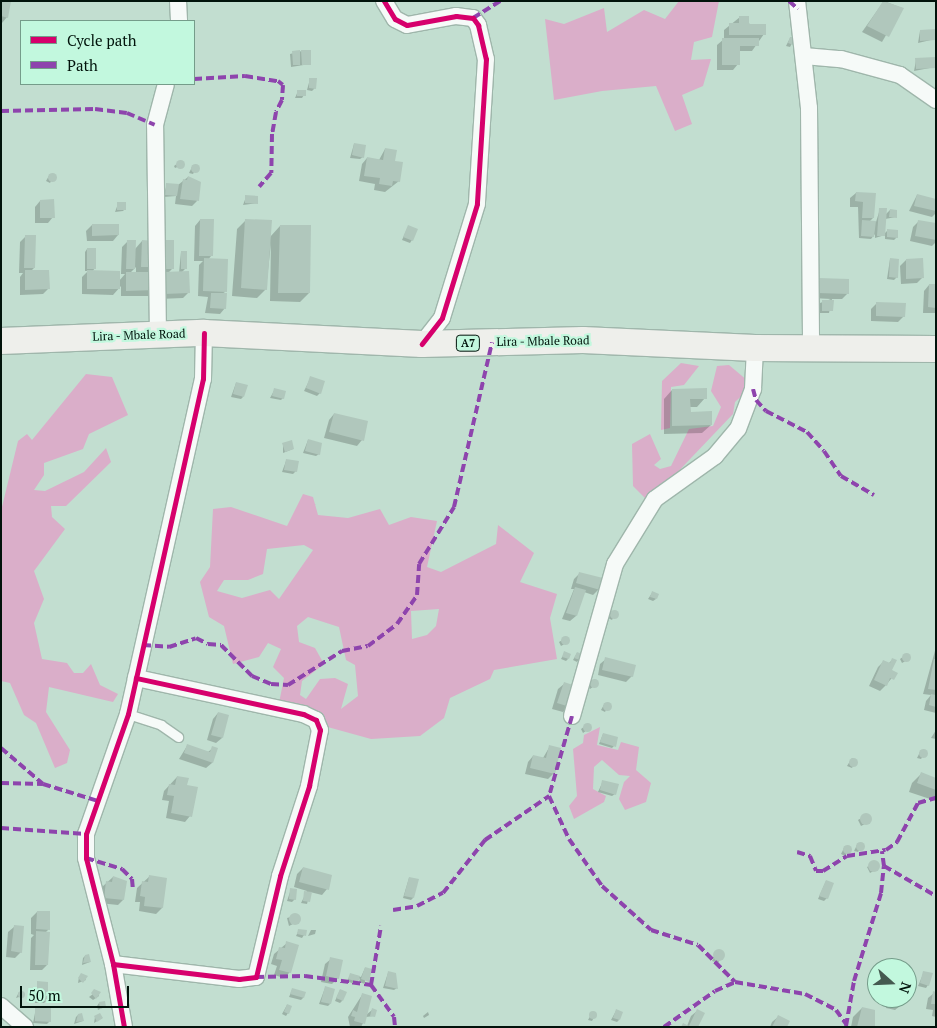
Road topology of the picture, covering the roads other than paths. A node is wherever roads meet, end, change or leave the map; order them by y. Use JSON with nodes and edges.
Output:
{"nodes":[{"id":1,"x":178,"y":1,"type":"edge"},
{"id":2,"x":384,"y":1,"type":"edge"},
{"id":3,"x":797,"y":1,"type":"edge"},
{"id":4,"x":179,"y":20,"type":"edge"},
{"id":5,"x":804,"y":56,"type":"junction"},
{"id":6,"x":166,"y":85,"type":"edge"},
{"id":7,"x":936,"y":100,"type":"edge"},
{"id":8,"x":204,"y":333,"type":"junction"},
{"id":9,"x":158,"y":334,"type":"junction"},
{"id":10,"x":1,"y":341,"type":"edge"},
{"id":11,"x":422,"y":344,"type":"junction"},
{"id":12,"x":811,"y":347,"type":"junction"},
{"id":13,"x":755,"y":348,"type":"junction"},
{"id":14,"x":936,"y":349,"type":"edge"},
{"id":15,"x":136,"y":678,"type":"junction"},
{"id":16,"x":128,"y":714,"type":"junction"},
{"id":17,"x":572,"y":716,"type":"dead end"},
{"id":18,"x":178,"y":736,"type":"dead end"},
{"id":19,"x":113,"y":964,"type":"junction"},
{"id":20,"x":1,"y":1006,"type":"edge"},
{"id":21,"x":25,"y":1027,"type":"edge"},
{"id":22,"x":124,"y":1027,"type":"edge"}],
"edges":[{"from":1,"to":4,"type":"street"},
{"from":2,"to":11,"type":"street"},
{"from":3,"to":5,"type":"street"},
{"from":5,"to":7,"type":"street"},
{"from":5,"to":12,"type":"street"},
{"from":6,"to":9,"type":"street"},
{"from":8,"to":9,"type":"main road","name":"Lira - Mbale Road","number":"A7"},
{"from":8,"to":11,"type":"main road","name":"Lira - Mbale Road","number":"A7"},
{"from":8,"to":15,"type":"street"},
{"from":9,"to":10,"type":"main road","name":"Lira - Mbale Road","number":"A7"},
{"from":11,"to":13,"type":"main road","name":"Lira - Mbale Road","number":"A7"},
{"from":12,"to":13,"type":"main road","name":"Lira - Mbale Road","number":"A7"},
{"from":12,"to":14,"type":"main road","name":"Lira - Mbale Road","number":"A7"},
{"from":13,"to":17,"type":"street"},
{"from":15,"to":16,"type":"street"},
{"from":15,"to":19,"type":"street"},
{"from":16,"to":18,"type":"lane"},
{"from":16,"to":19,"type":"street"},
{"from":19,"to":22,"type":"street"},
{"from":20,"to":21,"type":"street"}]}
